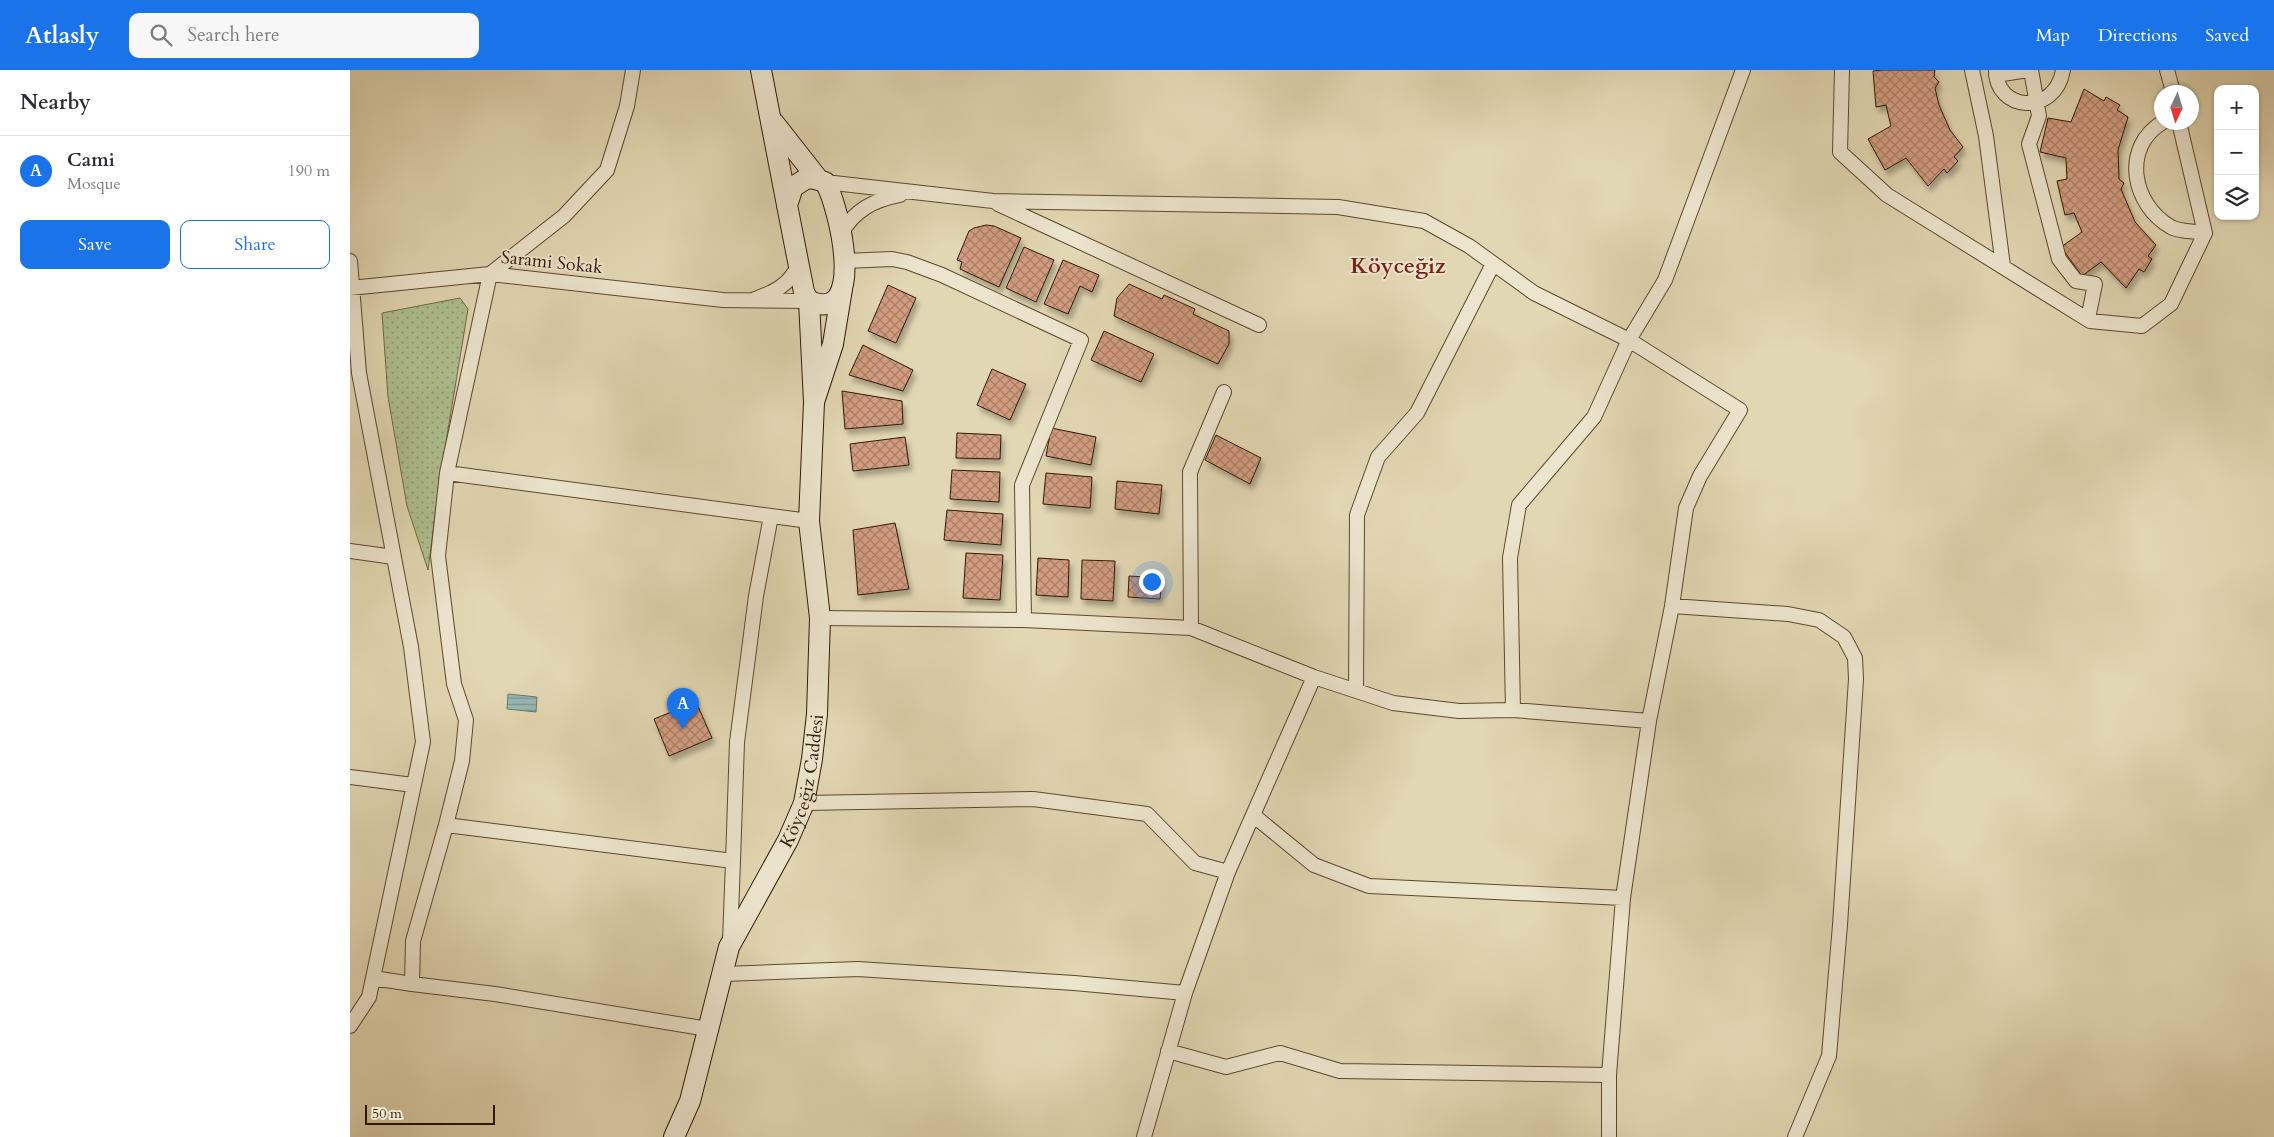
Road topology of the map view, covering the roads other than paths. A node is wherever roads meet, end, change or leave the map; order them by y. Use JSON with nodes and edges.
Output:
{"nodes":[{"id":1,"x":633,"y":70,"type":"edge"},
{"id":2,"x":761,"y":70,"type":"edge"},
{"id":3,"x":1743,"y":70,"type":"edge"},
{"id":4,"x":1842,"y":70,"type":"edge"},
{"id":5,"x":1972,"y":70,"type":"edge"},
{"id":6,"x":2030,"y":70,"type":"edge"},
{"id":7,"x":2063,"y":70,"type":"edge"},
{"id":8,"x":2167,"y":70,"type":"edge"},
{"id":9,"x":1996,"y":72,"type":"edge"},
{"id":10,"x":2171,"y":85,"type":"edge"},
{"id":11,"x":2037,"y":102,"type":"junction"},
{"id":12,"x":771,"y":120,"type":"junction"},
{"id":13,"x":2154,"y":129,"type":"edge"},
{"id":14,"x":2181,"y":130,"type":"edge"},
{"id":15,"x":821,"y":181,"type":"junction"},
{"id":16,"x":908,"y":193,"type":"junction"},
{"id":17,"x":993,"y":201,"type":"junction"},
{"id":18,"x":787,"y":206,"type":"junction"},
{"id":19,"x":2205,"y":233,"type":"junction"},
{"id":20,"x":841,"y":234,"type":"junction"},
{"id":21,"x":350,"y":261,"type":"edge"},
{"id":22,"x":844,"y":261,"type":"junction"},
{"id":23,"x":1493,"y":264,"type":"junction"},
{"id":24,"x":798,"y":265,"type":"junction"},
{"id":25,"x":2003,"y":266,"type":"junction"},
{"id":26,"x":490,"y":274,"type":"junction"},
{"id":27,"x":352,"y":288,"type":"edge"},
{"id":28,"x":842,"y":288,"type":"junction"},
{"id":29,"x":750,"y":301,"type":"junction"},
{"id":30,"x":809,"y":301,"type":"junction"},
{"id":31,"x":2088,"y":319,"type":"junction"},
{"id":32,"x":1259,"y":326,"type":"dead end"},
{"id":33,"x":1629,"y":340,"type":"junction"},
{"id":34,"x":1224,"y":392,"type":"dead end"},
{"id":35,"x":814,"y":402,"type":"junction"},
{"id":36,"x":447,"y":473,"type":"junction"},
{"id":37,"x":771,"y":516,"type":"junction"},
{"id":38,"x":809,"y":521,"type":"junction"},
{"id":39,"x":350,"y":551,"type":"edge"},
{"id":40,"x":394,"y":557,"type":"junction"},
{"id":41,"x":1672,"y":606,"type":"junction"},
{"id":42,"x":820,"y":618,"type":"junction"},
{"id":43,"x":1024,"y":620,"type":"junction"},
{"id":44,"x":1191,"y":628,"type":"junction"},
{"id":45,"x":1314,"y":677,"type":"junction"},
{"id":46,"x":1356,"y":690,"type":"junction"},
{"id":47,"x":1513,"y":710,"type":"junction"},
{"id":48,"x":1649,"y":720,"type":"junction"},
{"id":49,"x":350,"y":777,"type":"edge"},
{"id":50,"x":413,"y":785,"type":"junction"},
{"id":51,"x":804,"y":803,"type":"junction"},
{"id":52,"x":1253,"y":815,"type":"junction"},
{"id":53,"x":446,"y":825,"type":"junction"},
{"id":54,"x":733,"y":861,"type":"junction"},
{"id":55,"x":1228,"y":872,"type":"junction"},
{"id":56,"x":1623,"y":898,"type":"junction"},
{"id":57,"x":729,"y":947,"type":"junction"},
{"id":58,"x":723,"y":974,"type":"junction"},
{"id":59,"x":373,"y":978,"type":"junction"},
{"id":60,"x":412,"y":984,"type":"junction"},
{"id":61,"x":1186,"y":994,"type":"junction"},
{"id":62,"x":350,"y":1026,"type":"edge"},
{"id":63,"x":708,"y":1030,"type":"junction"},
{"id":64,"x":1168,"y":1051,"type":"junction"},
{"id":65,"x":1609,"y":1075,"type":"junction"},
{"id":66,"x":674,"y":1137,"type":"edge"},
{"id":67,"x":1144,"y":1137,"type":"edge"},
{"id":68,"x":1609,"y":1137,"type":"edge"},
{"id":69,"x":1795,"y":1137,"type":"edge"}],
"edges":[{"from":1,"to":26,"type":"street"},
{"from":2,"to":12,"type":"street"},
{"from":3,"to":33,"type":"street"},
{"from":4,"to":25,"type":"street"},
{"from":5,"to":25,"type":"street"},
{"from":6,"to":9,"type":"street"},
{"from":6,"to":11,"type":"street"},
{"from":7,"to":11,"type":"street"},
{"from":8,"to":10,"type":"street"},
{"from":9,"to":11,"type":"street"},
{"from":11,"to":31,"type":"street"},
{"from":12,"to":15,"type":"street"},
{"from":12,"to":18,"type":"street"},
{"from":13,"to":19,"type":"street"},
{"from":14,"to":19,"type":"street"},
{"from":15,"to":16,"type":"street"},
{"from":15,"to":18,"type":"street"},
{"from":15,"to":20,"type":"street","name":"Köyceğiz Caddesi"},
{"from":16,"to":17,"type":"street"},
{"from":16,"to":20,"type":"street"},
{"from":17,"to":23,"type":"street"},
{"from":17,"to":32,"type":"street"},
{"from":18,"to":24,"type":"street","name":"Köyceğiz Caddesi"},
{"from":19,"to":31,"type":"street"},
{"from":20,"to":22,"type":"street","name":"Köyceğiz Caddesi"},
{"from":21,"to":27,"type":"street"},
{"from":22,"to":28,"type":"street","name":"Köyceğiz Caddesi"},
{"from":22,"to":43,"type":"street"},
{"from":23,"to":33,"type":"street"},
{"from":23,"to":46,"type":"street"},
{"from":24,"to":29,"type":"street"},
{"from":24,"to":30,"type":"street","name":"Köyceğiz Caddesi"},
{"from":25,"to":31,"type":"street"},
{"from":26,"to":27,"type":"street","name":"Sarami Sokak"},
{"from":26,"to":29,"type":"street","name":"Sarami Sokak"},
{"from":26,"to":36,"type":"street"},
{"from":27,"to":40,"type":"street"},
{"from":28,"to":30,"type":"street"},
{"from":28,"to":35,"type":"street","name":"Köyceğiz Caddesi"},
{"from":29,"to":30,"type":"street","name":"Sarami Sokak"},
{"from":30,"to":35,"type":"street","name":"Köyceğiz Caddesi"},
{"from":33,"to":41,"type":"street"},
{"from":33,"to":47,"type":"street"},
{"from":34,"to":44,"type":"street"},
{"from":35,"to":38,"type":"street","name":"Köyceğiz Caddesi"},
{"from":36,"to":37,"type":"street"},
{"from":36,"to":53,"type":"street"},
{"from":37,"to":38,"type":"street"},
{"from":37,"to":54,"type":"street"},
{"from":38,"to":42,"type":"street","name":"Köyceğiz Caddesi"},
{"from":39,"to":40,"type":"street"},
{"from":40,"to":50,"type":"street"},
{"from":41,"to":48,"type":"street"},
{"from":41,"to":69,"type":"street"},
{"from":42,"to":43,"type":"street"},
{"from":42,"to":51,"type":"street","name":"Köyceğiz Caddesi"},
{"from":43,"to":44,"type":"street"},
{"from":44,"to":45,"type":"street"},
{"from":45,"to":46,"type":"street"},
{"from":45,"to":52,"type":"street"},
{"from":46,"to":47,"type":"street"},
{"from":47,"to":48,"type":"street"},
{"from":48,"to":56,"type":"street"},
{"from":49,"to":50,"type":"street"},
{"from":50,"to":59,"type":"street"},
{"from":51,"to":55,"type":"street"},
{"from":51,"to":57,"type":"street","name":"Köyceğiz Caddesi"},
{"from":52,"to":55,"type":"street"},
{"from":52,"to":56,"type":"street"},
{"from":53,"to":54,"type":"street"},
{"from":53,"to":60,"type":"street"},
{"from":54,"to":57,"type":"street"},
{"from":55,"to":61,"type":"street"},
{"from":56,"to":65,"type":"street"},
{"from":57,"to":58,"type":"street","name":"Köyceğiz Caddesi"},
{"from":58,"to":61,"type":"street"},
{"from":58,"to":63,"type":"street","name":"Köyceğiz Caddesi"},
{"from":59,"to":60,"type":"street"},
{"from":59,"to":62,"type":"street"},
{"from":60,"to":63,"type":"street"},
{"from":61,"to":64,"type":"street"},
{"from":63,"to":66,"type":"street","name":"Köyceğiz Caddesi"},
{"from":64,"to":65,"type":"street"},
{"from":64,"to":67,"type":"street"},
{"from":65,"to":68,"type":"street"}]}
